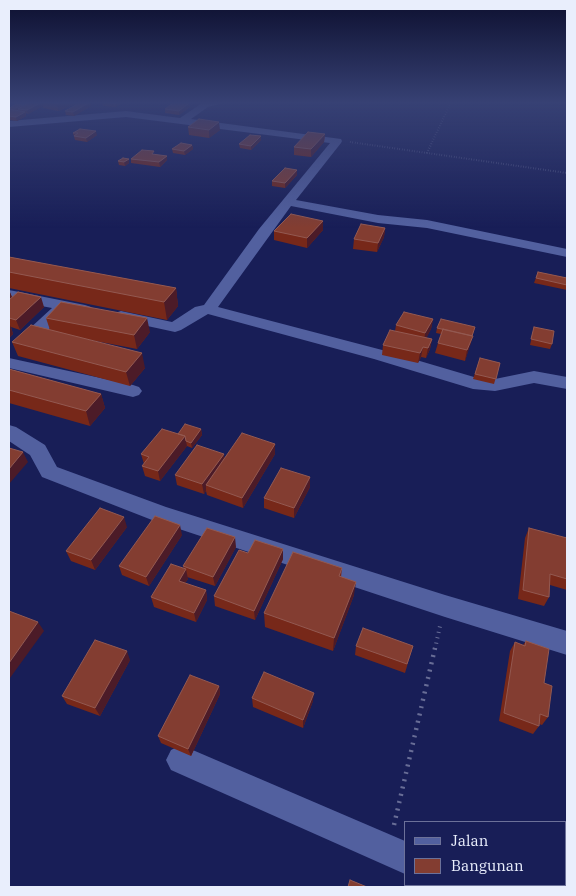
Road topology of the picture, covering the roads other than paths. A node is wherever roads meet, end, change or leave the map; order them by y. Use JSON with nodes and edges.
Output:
{"nodes":[{"id":1,"x":335,"y":144,"type":"edge"},
{"id":2,"x":289,"y":202,"type":"junction"},
{"id":3,"x":567,"y":253,"type":"edge"},
{"id":4,"x":9,"y":295,"type":"edge"},
{"id":5,"x":64,"y":306,"type":"junction"},
{"id":6,"x":209,"y":309,"type":"junction"},
{"id":7,"x":9,"y":357,"type":"edge"},
{"id":8,"x":9,"y":363,"type":"edge"},
{"id":9,"x":567,"y":383,"type":"edge"},
{"id":10,"x":133,"y":391,"type":"dead end"},
{"id":11,"x":9,"y":432,"type":"edge"},
{"id":12,"x":567,"y":643,"type":"edge"},
{"id":13,"x":181,"y":760,"type":"dead end"},
{"id":14,"x":397,"y":854,"type":"edge"}],
"edges":[{"from":1,"to":2,"type":"street"},
{"from":2,"to":3,"type":"street"},
{"from":2,"to":6,"type":"street"},
{"from":4,"to":5,"type":"street"},
{"from":5,"to":6,"type":"street"},
{"from":5,"to":7,"type":"street"},
{"from":6,"to":9,"type":"street"},
{"from":8,"to":10,"type":"street"},
{"from":11,"to":12,"type":"street"},
{"from":13,"to":14,"type":"street"}]}
